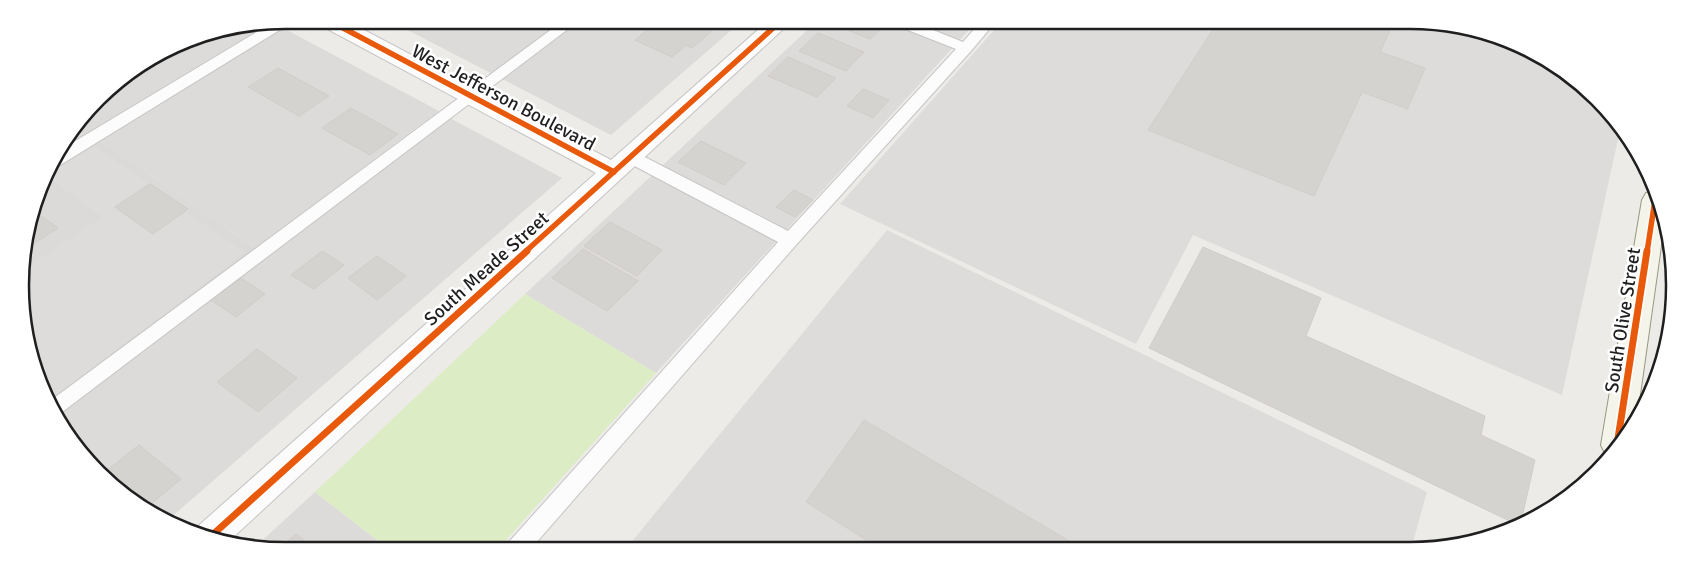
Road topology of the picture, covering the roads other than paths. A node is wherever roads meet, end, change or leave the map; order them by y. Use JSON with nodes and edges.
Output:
{"nodes":[{"id":1,"x":271,"y":29,"type":"edge"},
{"id":2,"x":345,"y":29,"type":"edge"},
{"id":3,"x":561,"y":29,"type":"edge"},
{"id":4,"x":772,"y":29,"type":"edge"},
{"id":5,"x":918,"y":29,"type":"edge"},
{"id":6,"x":982,"y":29,"type":"edge"},
{"id":7,"x":966,"y":48,"type":"junction"},
{"id":8,"x":471,"y":96,"type":"junction"},
{"id":9,"x":64,"y":155,"type":"edge"},
{"id":10,"x":623,"y":164,"type":"junction"},
{"id":11,"x":1658,"y":219,"type":"edge"},
{"id":12,"x":790,"y":240,"type":"junction"},
{"id":13,"x":59,"y":406,"type":"edge"},
{"id":14,"x":1619,"y":433,"type":"edge"},
{"id":15,"x":215,"y":533,"type":"edge"},
{"id":16,"x":522,"y":542,"type":"edge"}],
"edges":[{"from":1,"to":9,"type":"lane"},
{"from":2,"to":8,"type":"street","name":"West Jefferson Boulevard"},
{"from":3,"to":8,"type":"lane"},
{"from":4,"to":10,"type":"street","name":"South Meade Street"},
{"from":5,"to":7,"type":"lane"},
{"from":6,"to":7,"type":"lane"},
{"from":7,"to":12,"type":"lane"},
{"from":8,"to":10,"type":"street","name":"West Jefferson Boulevard"},
{"from":8,"to":13,"type":"lane"},
{"from":10,"to":12,"type":"lane"},
{"from":10,"to":15,"type":"street","name":"South Meade Street"},
{"from":11,"to":14,"type":"street","name":"South Olive Street"},
{"from":12,"to":16,"type":"lane"}]}
